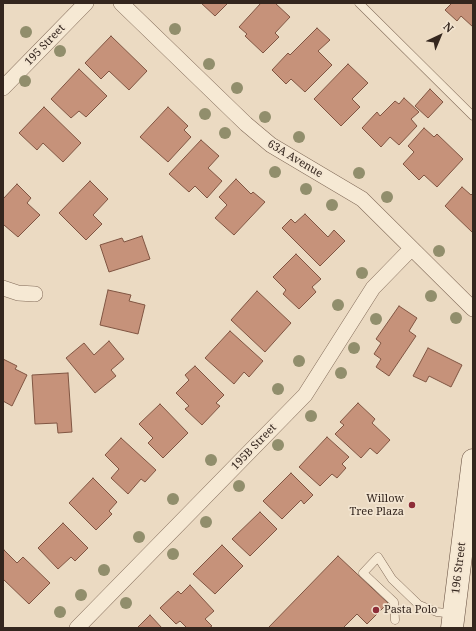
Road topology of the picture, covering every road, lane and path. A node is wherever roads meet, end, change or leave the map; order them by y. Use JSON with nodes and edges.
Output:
{"nodes":[{"id":1,"x":86,"y":3,"type":"edge"},
{"id":2,"x":121,"y":3,"type":"edge"},
{"id":3,"x":358,"y":3,"type":"edge"},
{"id":4,"x":3,"y":88,"type":"edge"},
{"id":5,"x":473,"y":116,"type":"edge"},
{"id":6,"x":411,"y":249,"type":"junction"},
{"id":7,"x":3,"y":288,"type":"edge"},
{"id":8,"x":35,"y":294,"type":"dead end"},
{"id":9,"x":473,"y":309,"type":"edge"},
{"id":10,"x":473,"y":460,"type":"edge"},
{"id":11,"x":395,"y":620,"type":"dead end"},
{"id":12,"x":452,"y":621,"type":"edge"},
{"id":13,"x":77,"y":628,"type":"edge"}],
"edges":[{"from":1,"to":4,"type":"street","name":"195 Street"},
{"from":2,"to":6,"type":"street","name":"63A Avenue"},
{"from":3,"to":5,"type":"lane"},
{"from":6,"to":9,"type":"street","name":"63A Avenue"},
{"from":6,"to":13,"type":"street","name":"195B Street"},
{"from":7,"to":8,"type":"street"},
{"from":10,"to":12,"type":"main road","name":"196 Street"},
{"from":11,"to":12,"type":"lane"}]}
